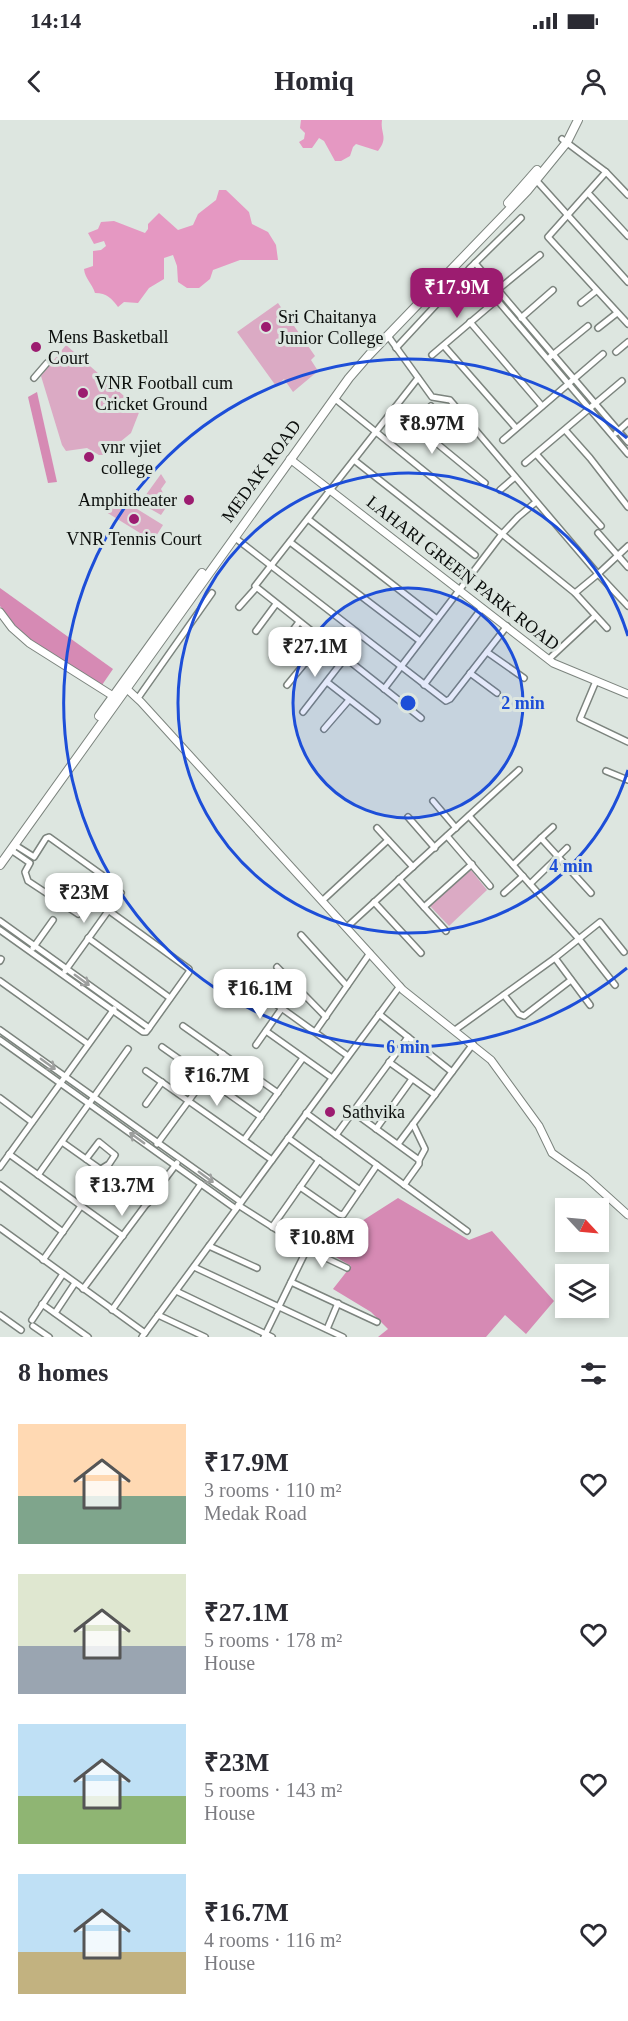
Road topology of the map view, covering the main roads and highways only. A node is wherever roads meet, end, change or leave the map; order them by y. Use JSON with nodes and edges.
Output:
{"nodes":[{"id":1,"x":572,"y":120,"type":"edge"},
{"id":2,"x":578,"y":120,"type":"edge"},
{"id":3,"x":564,"y":141,"type":"junction"},
{"id":4,"x":61,"y":775,"type":"junction"},
{"id":5,"x":0,"y":856,"type":"edge"},
{"id":6,"x":0,"y":865,"type":"edge"}],
"edges":[{"from":1,"to":3,"type":"main road","name":"MEDAK ROAD"},
{"from":2,"to":3,"type":"main road","name":"MEDAK ROAD"},
{"from":3,"to":4,"type":"main road","name":"MEDAK ROAD"},
{"from":3,"to":4,"type":"main road","name":"MEDAK ROAD"},
{"from":4,"to":5,"type":"main road","name":"MEDAK ROAD"},
{"from":4,"to":6,"type":"main road","name":"MEDAK ROAD"}]}
